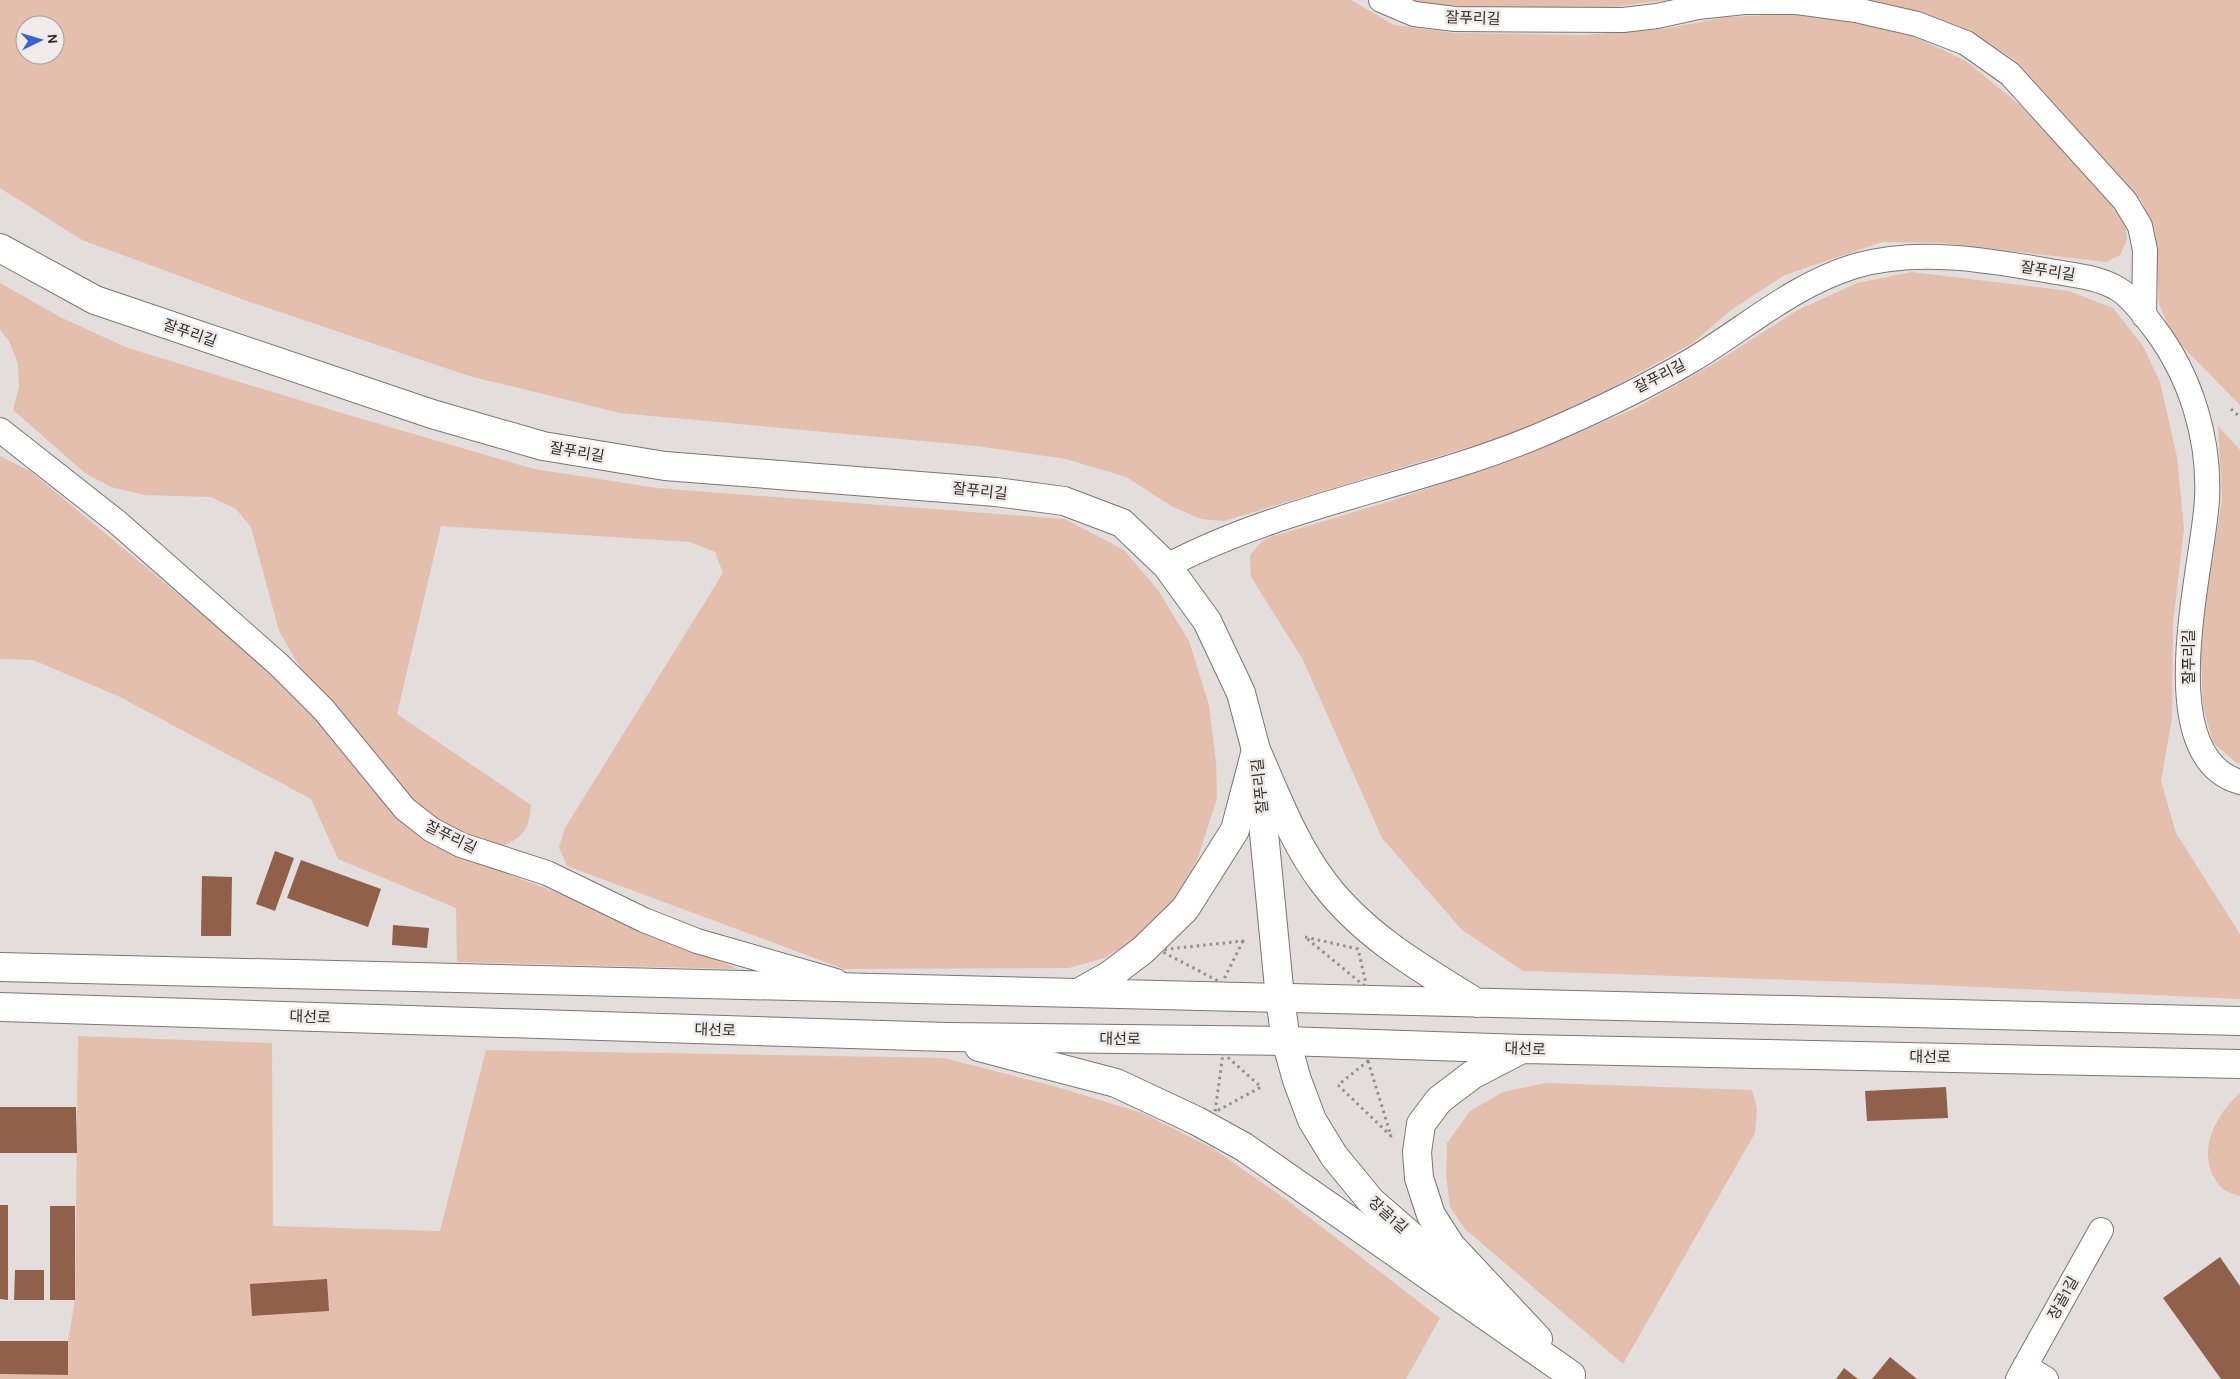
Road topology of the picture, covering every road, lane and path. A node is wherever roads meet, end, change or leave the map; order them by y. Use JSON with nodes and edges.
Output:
{"nodes":[{"id":1,"x":1381,"y":0,"type":"edge"},
{"id":2,"x":0,"y":248,"type":"edge"},
{"id":3,"x":2144,"y":316,"type":"junction"},
{"id":4,"x":0,"y":430,"type":"edge"},
{"id":5,"x":1167,"y":566,"type":"junction"},
{"id":6,"x":1256,"y":750,"type":"junction"},
{"id":7,"x":2240,"y":782,"type":"edge"},
{"id":8,"x":1305,"y":937,"type":"joint"},
{"id":9,"x":1159,"y":950,"type":"joint"},
{"id":10,"x":0,"y":967,"type":"edge"},
{"id":11,"x":854,"y":987,"type":"junction"},
{"id":12,"x":1080,"y":992,"type":"junction"},
{"id":13,"x":1280,"y":998,"type":"junction"},
{"id":14,"x":1476,"y":1003,"type":"junction"},
{"id":15,"x":0,"y":1007,"type":"edge"},
{"id":16,"x":2240,"y":1021,"type":"edge"},
{"id":17,"x":947,"y":1037,"type":"junction"},
{"id":18,"x":1286,"y":1041,"type":"junction"},
{"id":19,"x":1523,"y":1049,"type":"junction"},
{"id":20,"x":1368,"y":1061,"type":"joint"},
{"id":21,"x":2240,"y":1064,"type":"edge"},
{"id":22,"x":1215,"y":1112,"type":"joint"},
{"id":23,"x":2100,"y":1230,"type":"dead end"},
{"id":24,"x":2022,"y":1373,"type":"edge"},
{"id":25,"x":1574,"y":1377,"type":"edge"},
{"id":26,"x":2046,"y":1379,"type":"edge"}],
"edges":[{"from":1,"to":3,"type":"lane","name":"잘푸리길"},
{"from":2,"to":5,"type":"street","name":"잘푸리길"},
{"from":3,"to":5,"type":"lane","name":"잘푸리길"},
{"from":3,"to":7,"type":"lane","name":"잘푸리길"},
{"from":4,"to":11,"type":"lane","name":"잘푸리길"},
{"from":5,"to":6,"type":"street","name":"잘푸리길"},
{"from":6,"to":12,"type":"street"},
{"from":6,"to":13,"type":"street","name":"잘푸리길"},
{"from":6,"to":14,"type":"street"},
{"from":8,"to":8,"type":"path"},
{"from":9,"to":9,"type":"path"},
{"from":10,"to":11,"type":"street"},
{"from":11,"to":12,"type":"street"},
{"from":12,"to":13,"type":"street"},
{"from":13,"to":14,"type":"street"},
{"from":13,"to":18,"type":"street","name":"장골1길"},
{"from":14,"to":16,"type":"street"},
{"from":15,"to":17,"type":"street","name":"대선로"},
{"from":17,"to":18,"type":"street","name":"대선로"},
{"from":17,"to":25,"type":"street"},
{"from":18,"to":19,"type":"street","name":"대선로"},
{"from":18,"to":25,"type":"street","name":"장골1길"},
{"from":19,"to":21,"type":"street","name":"대선로"},
{"from":19,"to":25,"type":"street"},
{"from":20,"to":20,"type":"path"},
{"from":22,"to":22,"type":"path"},
{"from":23,"to":24,"type":"lane","name":"장골1길"},
{"from":24,"to":26,"type":"lane","name":"장골1길"}]}
